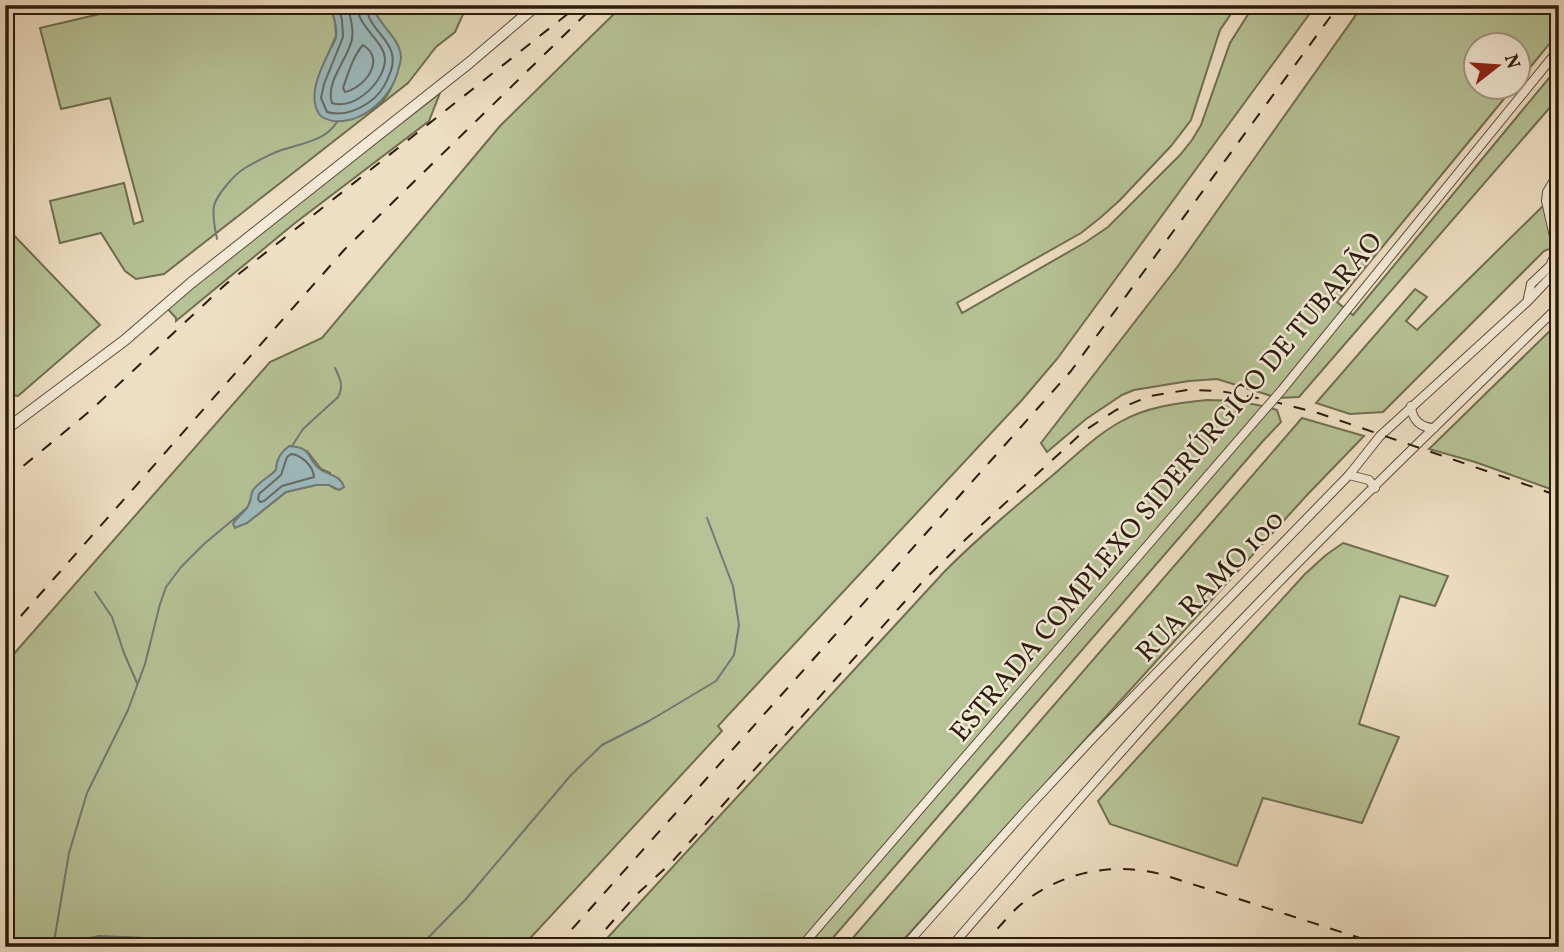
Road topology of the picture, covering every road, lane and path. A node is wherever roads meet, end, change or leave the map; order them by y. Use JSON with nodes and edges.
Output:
{"nodes":[{"id":1,"x":537,"y":5,"type":"edge"},
{"id":2,"x":1559,"y":48,"type":"edge"},
{"id":3,"x":1559,"y":172,"type":"edge"},
{"id":4,"x":1559,"y":268,"type":"edge"},
{"id":5,"x":1528,"y":300,"type":"junction"},
{"id":6,"x":1559,"y":306,"type":"edge"},
{"id":7,"x":1411,"y":406,"type":"junction"},
{"id":8,"x":1434,"y":428,"type":"junction"},
{"id":9,"x":5,"y":430,"type":"edge"},
{"id":10,"x":1349,"y":475,"type":"junction"},
{"id":11,"x":1375,"y":488,"type":"junction"},
{"id":12,"x":800,"y":947,"type":"edge"},
{"id":13,"x":904,"y":947,"type":"edge"},
{"id":14,"x":951,"y":947,"type":"edge"}],
"edges":[{"from":1,"to":9,"type":"street"},
{"from":2,"to":12,"type":"street","name":"ESTRADA COMPLEXO SIDERÚRGICO DE TUBARÃO","bridge":true},
{"from":3,"to":5,"type":"street"},
{"from":4,"to":5,"type":"street","name":"RUA RAMO 100"},
{"from":5,"to":7,"type":"street","name":"RUA RAMO 100"},
{"from":6,"to":8,"type":"street","name":"RUA RAMO 100"},
{"from":7,"to":8,"type":"street"},
{"from":7,"to":10,"type":"street","name":"RUA RAMO 100"},
{"from":8,"to":11,"type":"street","name":"RUA RAMO 100"},
{"from":10,"to":11,"type":"street"},
{"from":10,"to":13,"type":"street","name":"RUA RAMO 100"},
{"from":11,"to":14,"type":"street","name":"RUA RAMO 100"}]}
